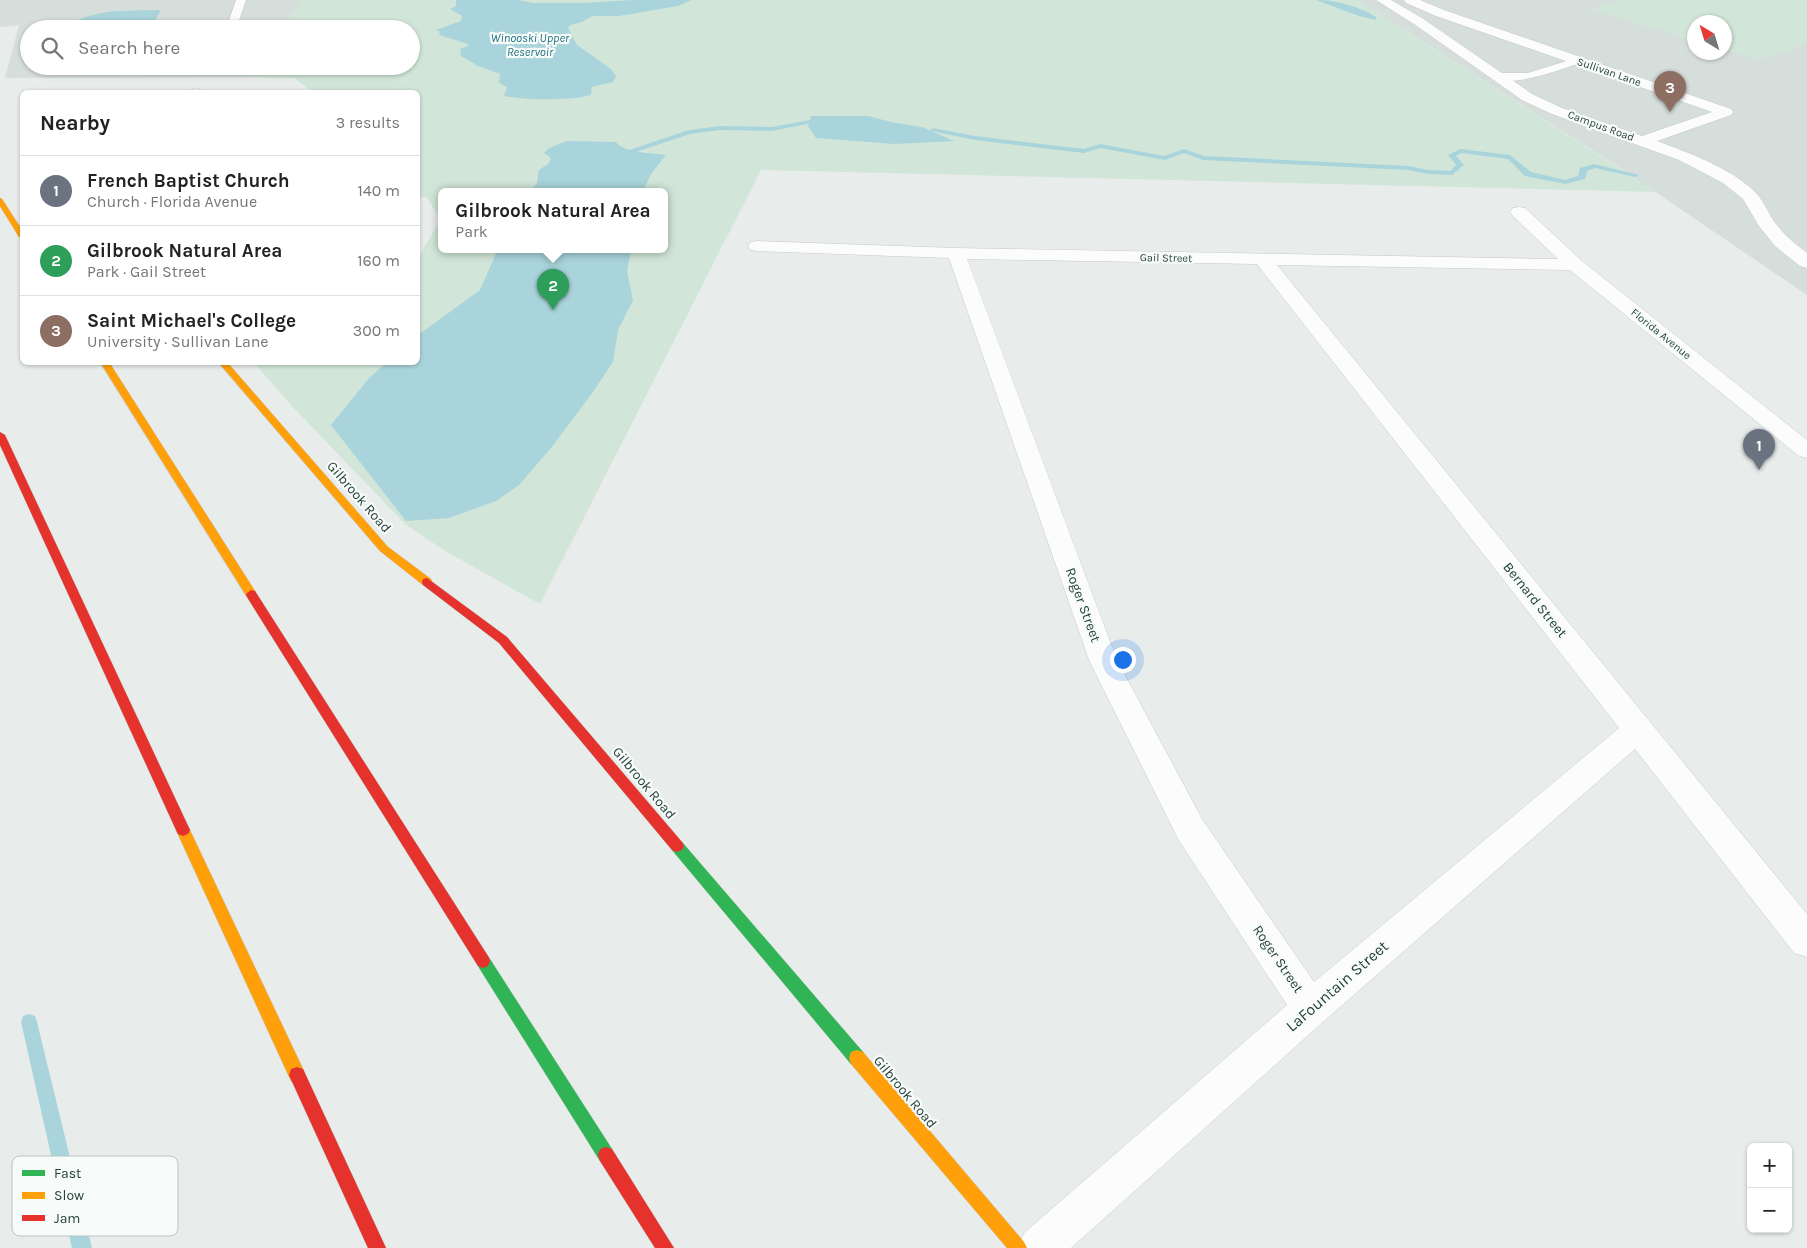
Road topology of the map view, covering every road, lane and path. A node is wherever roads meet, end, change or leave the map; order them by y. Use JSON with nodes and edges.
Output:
{"nodes":[{"id":1,"x":241,"y":0,"type":"edge"},
{"id":2,"x":1382,"y":0,"type":"edge"},
{"id":3,"x":1410,"y":0,"type":"edge"},
{"id":4,"x":234,"y":20,"type":"edge"},
{"id":5,"x":1576,"y":61,"type":"junction"},
{"id":6,"x":1498,"y":76,"type":"junction"},
{"id":7,"x":1643,"y":141,"type":"junction"},
{"id":8,"x":0,"y":200,"type":"edge"},
{"id":9,"x":1519,"y":212,"type":"dead end"},
{"id":10,"x":20,"y":232,"type":"edge"},
{"id":11,"x":757,"y":246,"type":"dead end"},
{"id":12,"x":956,"y":253,"type":"junction"},
{"id":13,"x":1263,"y":260,"type":"junction"},
{"id":14,"x":1807,"y":262,"type":"edge"},
{"id":15,"x":1576,"y":265,"type":"junction"},
{"id":16,"x":106,"y":365,"type":"edge"},
{"id":17,"x":225,"y":365,"type":"edge"},
{"id":18,"x":0,"y":435,"type":"edge"},
{"id":19,"x":1807,"y":451,"type":"edge"},
{"id":20,"x":1638,"y":728,"type":"junction"},
{"id":21,"x":1807,"y":941,"type":"edge"},
{"id":22,"x":1311,"y":1008,"type":"junction"},
{"id":23,"x":377,"y":1248,"type":"edge"},
{"id":24,"x":664,"y":1248,"type":"edge"},
{"id":25,"x":1018,"y":1248,"type":"edge"},
{"id":26,"x":1039,"y":1248,"type":"edge"}],
"edges":[{"from":1,"to":4,"type":"lane"},
{"from":2,"to":6,"type":"street","name":"Campus Road"},
{"from":3,"to":5,"type":"street","name":"Sullivan Lane"},
{"from":5,"to":6,"type":"lane"},
{"from":5,"to":7,"type":"street","name":"Sullivan Lane"},
{"from":6,"to":7,"type":"street","name":"Campus Road"},
{"from":7,"to":14,"type":"street","name":"Campus Road"},
{"from":8,"to":10,"type":"main road"},
{"from":9,"to":15,"type":"street","name":"Florida Avenue"},
{"from":11,"to":12,"type":"street","name":"Gail Street"},
{"from":12,"to":13,"type":"street","name":"Gail Street"},
{"from":12,"to":22,"type":"street","name":"Roger Street"},
{"from":13,"to":15,"type":"street","name":"Gail Street"},
{"from":13,"to":20,"type":"street","name":"Bernard Street"},
{"from":15,"to":19,"type":"street","name":"Florida Avenue"},
{"from":16,"to":24,"type":"main road"},
{"from":17,"to":25,"type":"main road","name":"Gilbrook Road"},
{"from":18,"to":23,"type":"main road"},
{"from":20,"to":21,"type":"street","name":"Bernard Street"},
{"from":20,"to":22,"type":"street","name":"LaFountain Street"},
{"from":22,"to":26,"type":"street","name":"LaFountain Street"}]}
